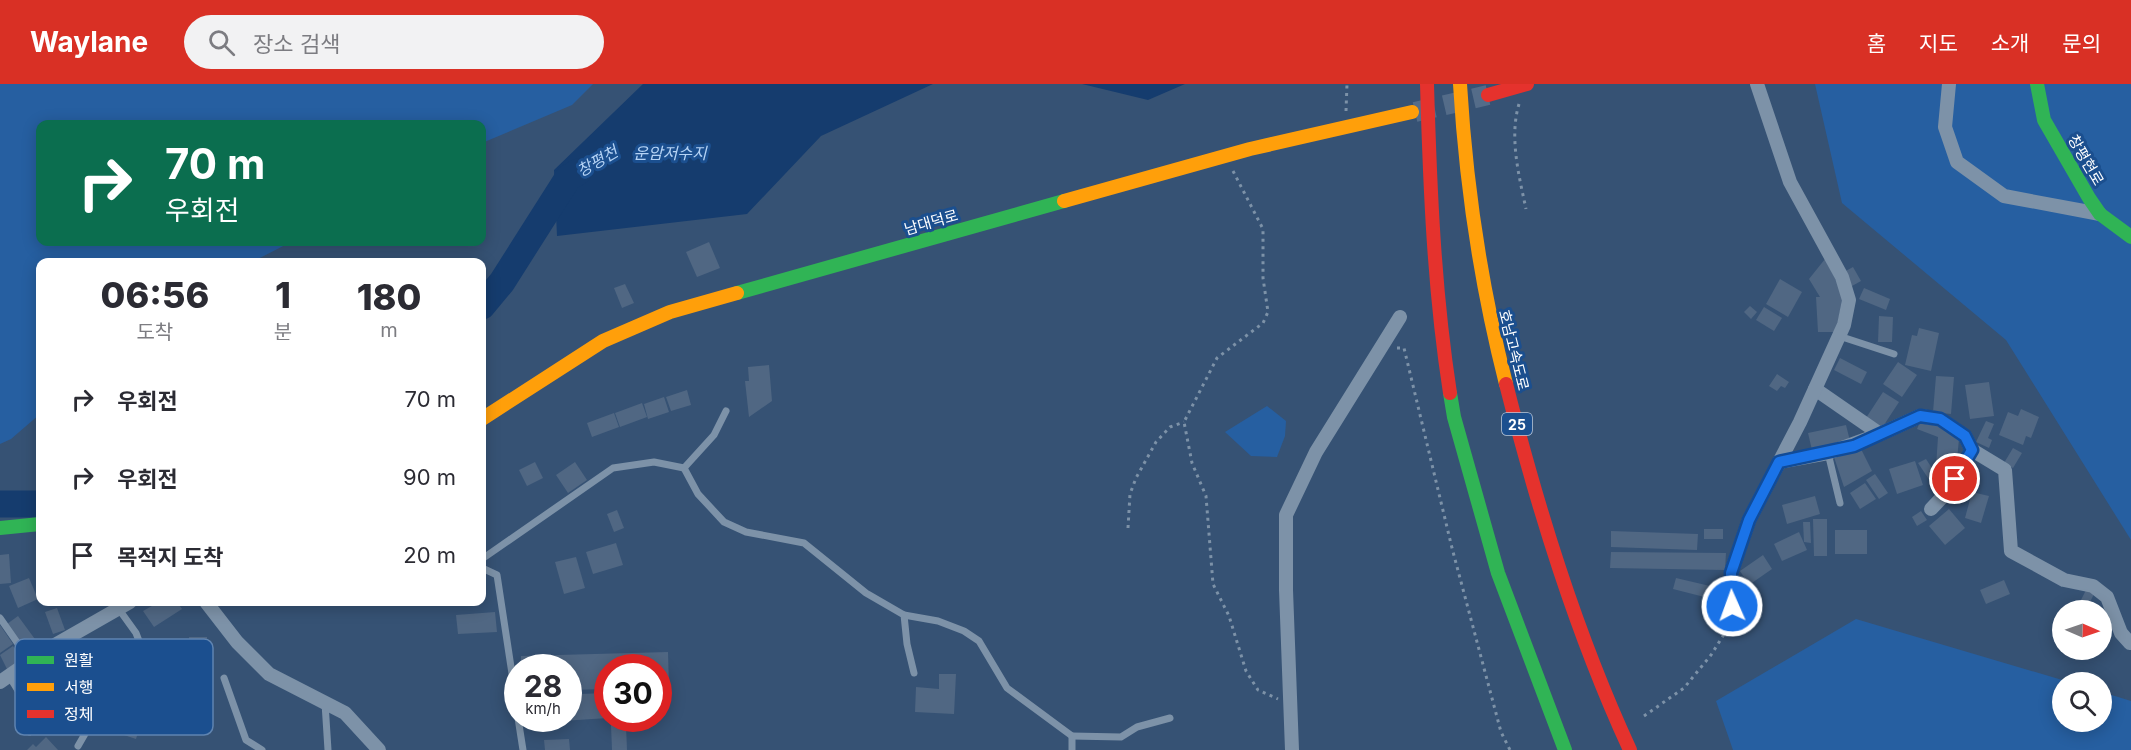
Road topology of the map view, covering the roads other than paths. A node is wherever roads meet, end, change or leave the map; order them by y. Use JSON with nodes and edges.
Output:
{"nodes":[{"id":1,"x":1427,"y":84,"type":"edge"},
{"id":2,"x":1460,"y":84,"type":"edge"},
{"id":3,"x":1525,"y":84,"type":"edge"},
{"id":4,"x":1757,"y":84,"type":"edge"},
{"id":5,"x":1949,"y":84,"type":"edge"},
{"id":6,"x":2037,"y":84,"type":"edge"},
{"id":7,"x":1488,"y":95,"type":"tunnel mouth"},
{"id":8,"x":1412,"y":112,"type":"tunnel mouth"},
{"id":9,"x":2100,"y":214,"type":"junction"},
{"id":10,"x":2131,"y":237,"type":"edge"},
{"id":11,"x":1400,"y":316,"type":"dead end"},
{"id":12,"x":1839,"y":336,"type":"junction"},
{"id":13,"x":1894,"y":354,"type":"dead end"},
{"id":14,"x":1815,"y":389,"type":"junction"},
{"id":15,"x":726,"y":411,"type":"dead end"},
{"id":16,"x":486,"y":416,"type":"edge"},
{"id":17,"x":1880,"y":434,"type":"junction"},
{"id":18,"x":1972,"y":450,"type":"junction"},
{"id":19,"x":1828,"y":453,"type":"junction"},
{"id":20,"x":1779,"y":462,"type":"junction"},
{"id":21,"x":684,"y":468,"type":"junction"},
{"id":22,"x":1840,"y":503,"type":"dead end"},
{"id":23,"x":1931,"y":509,"type":"dead end"},
{"id":24,"x":36,"y":524,"type":"edge"},
{"id":25,"x":0,"y":528,"type":"edge"},
{"id":26,"x":486,"y":557,"type":"edge"},
{"id":27,"x":486,"y":570,"type":"edge"},
{"id":28,"x":122,"y":606,"type":"edge"},
{"id":29,"x":124,"y":606,"type":"edge"},
{"id":30,"x":209,"y":606,"type":"edge"},
{"id":31,"x":1732,"y":606,"type":"road end"},
{"id":32,"x":904,"y":615,"type":"junction"},
{"id":33,"x":0,"y":618,"type":"edge"},
{"id":34,"x":66,"y":639,"type":"edge"},
{"id":35,"x":138,"y":639,"type":"edge"},
{"id":36,"x":15,"y":640,"type":"edge"},
{"id":37,"x":2130,"y":643,"type":"edge"},
{"id":38,"x":509,"y":654,"type":"edge"},
{"id":39,"x":914,"y":673,"type":"dead end"},
{"id":40,"x":224,"y":678,"type":"dead end"},
{"id":41,"x":4,"y":679,"type":"edge"},
{"id":42,"x":15,"y":692,"type":"edge"},
{"id":43,"x":325,"y":703,"type":"junction"},
{"id":44,"x":1170,"y":718,"type":"dead end"},
{"id":45,"x":520,"y":732,"type":"edge"},
{"id":46,"x":84,"y":735,"type":"edge"},
{"id":47,"x":1072,"y":736,"type":"junction"},
{"id":48,"x":78,"y":746,"type":"dead end"},
{"id":49,"x":262,"y":750,"type":"edge"},
{"id":50,"x":328,"y":750,"type":"edge"},
{"id":51,"x":379,"y":750,"type":"edge"},
{"id":52,"x":523,"y":750,"type":"edge"},
{"id":53,"x":1072,"y":750,"type":"edge"},
{"id":54,"x":1292,"y":750,"type":"edge"},
{"id":55,"x":1565,"y":750,"type":"edge"},
{"id":56,"x":1630,"y":750,"type":"edge"}],
"edges":[{"from":1,"to":55,"type":"main road"},
{"from":2,"to":56,"type":"main road","name":"호남고속도로","number":"25"},
{"from":3,"to":7,"type":"main road"},
{"from":4,"to":12,"type":"street"},
{"from":5,"to":9,"type":"street"},
{"from":6,"to":9,"type":"main road","name":"창평현로"},
{"from":8,"to":16,"type":"main road","name":"남대덕로"},
{"from":9,"to":10,"type":"main road","name":"창평현로"},
{"from":11,"to":54,"type":"street"},
{"from":12,"to":13,"type":"lane"},
{"from":12,"to":14,"type":"street"},
{"from":14,"to":17,"type":"street"},
{"from":14,"to":20,"type":"street"},
{"from":15,"to":21,"type":"lane"},
{"from":17,"to":18,"type":"street"},
{"from":17,"to":19,"type":"street"},
{"from":18,"to":23,"type":"street"},
{"from":18,"to":37,"type":"street"},
{"from":19,"to":20,"type":"street"},
{"from":19,"to":22,"type":"lane"},
{"from":20,"to":31,"type":"street"},
{"from":21,"to":26,"type":"lane"},
{"from":21,"to":32,"type":"lane"},
{"from":24,"to":25,"type":"main road"},
{"from":27,"to":38,"type":"lane"},
{"from":28,"to":34,"type":"street"},
{"from":29,"to":35,"type":"lane"},
{"from":30,"to":43,"type":"street"},
{"from":32,"to":39,"type":"lane"},
{"from":32,"to":47,"type":"lane"},
{"from":33,"to":36,"type":"lane"},
{"from":40,"to":49,"type":"lane"},
{"from":41,"to":42,"type":"lane"},
{"from":43,"to":50,"type":"lane"},
{"from":43,"to":51,"type":"street"},
{"from":44,"to":47,"type":"lane"},
{"from":45,"to":52,"type":"lane"},
{"from":46,"to":48,"type":"lane"},
{"from":47,"to":53,"type":"lane"}]}
